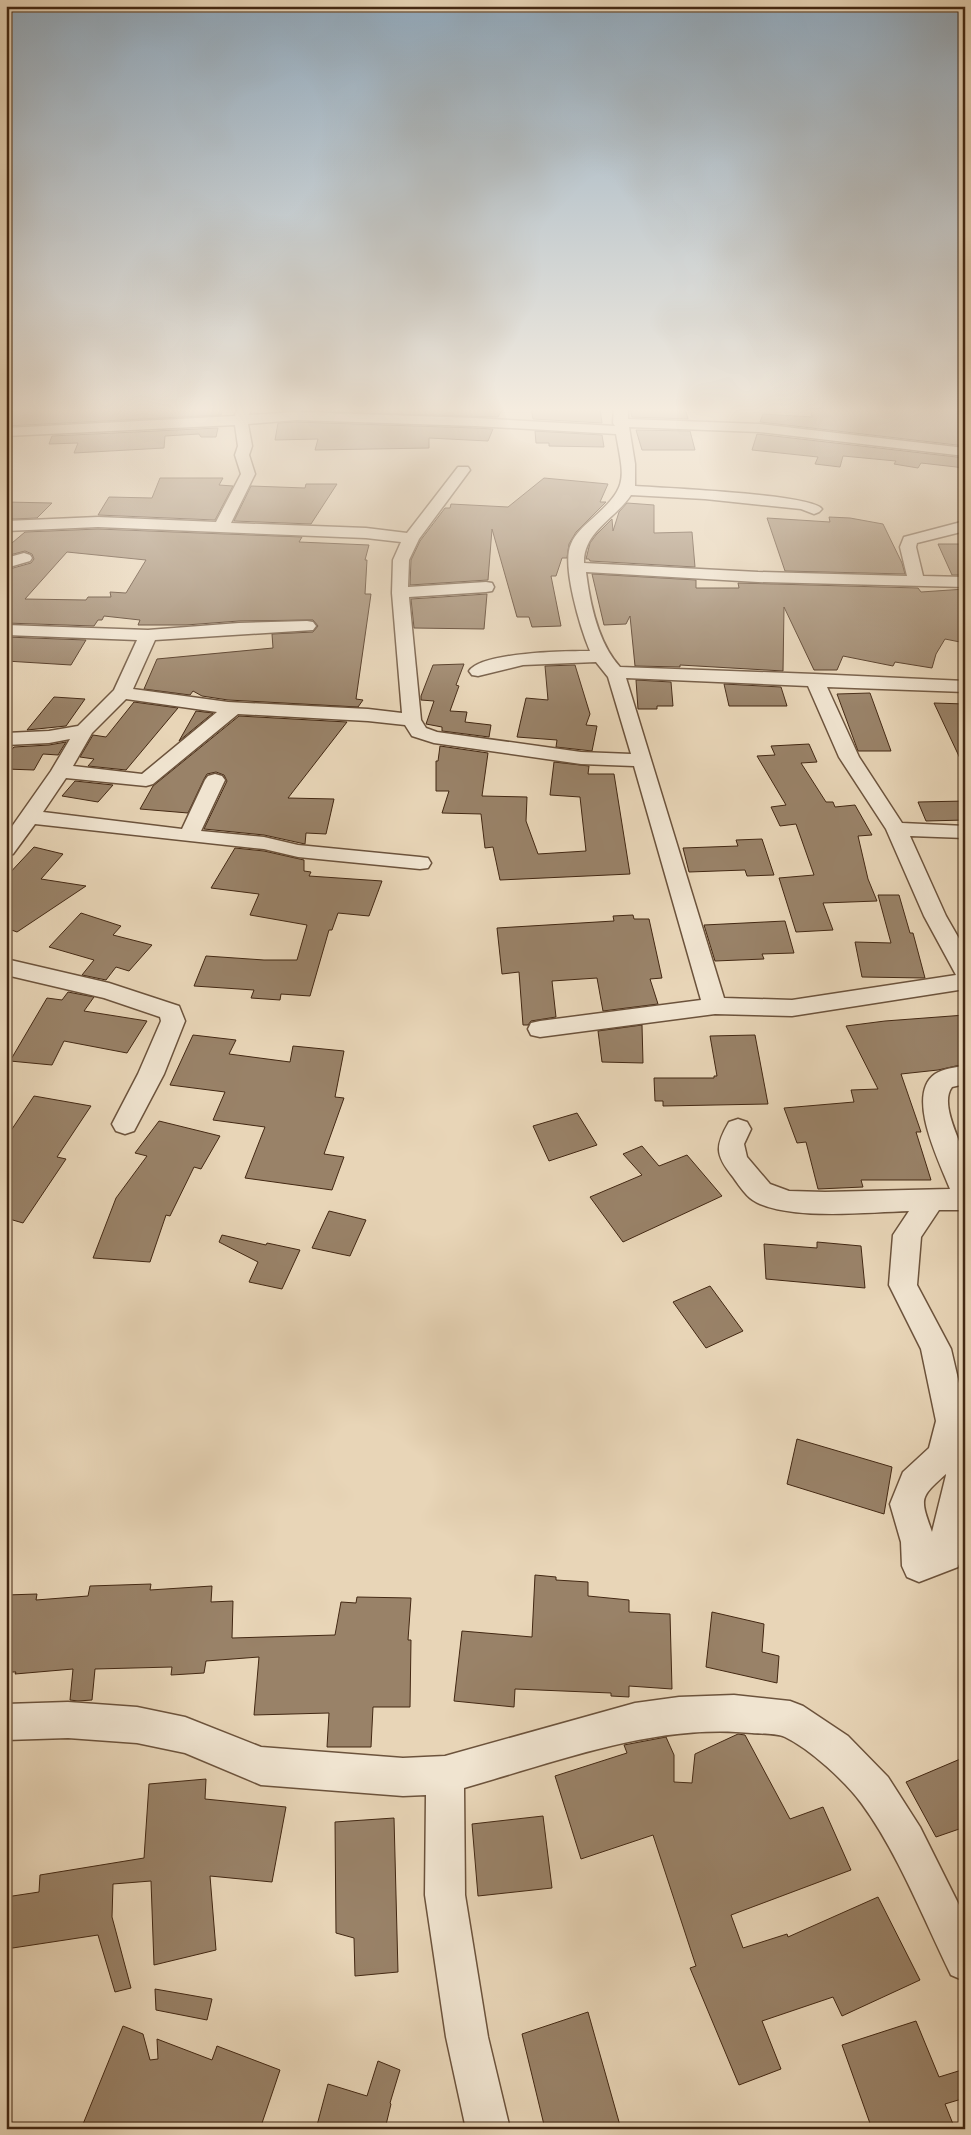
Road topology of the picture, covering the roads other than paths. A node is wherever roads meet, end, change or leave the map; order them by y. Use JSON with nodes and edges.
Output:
{"nodes":[{"id":1,"x":231,"y":508,"type":"edge"},
{"id":2,"x":434,"y":508,"type":"edge"},
{"id":3,"x":614,"y":508,"type":"edge"},
{"id":4,"x":810,"y":508,"type":"edge"},
{"id":5,"x":814,"y":509,"type":"dead end"},
{"id":6,"x":6,"y":526,"type":"edge"},
{"id":7,"x":965,"y":526,"type":"edge"},
{"id":8,"x":221,"y":528,"type":"junction"},
{"id":9,"x":411,"y":538,"type":"junction"},
{"id":10,"x":24,"y":558,"type":"dead end"},
{"id":11,"x":6,"y":563,"type":"edge"},
{"id":12,"x":577,"y":567,"type":"junction"},
{"id":13,"x":916,"y":581,"type":"junction"},
{"id":14,"x":965,"y":582,"type":"edge"},
{"id":15,"x":486,"y":587,"type":"dead end"},
{"id":16,"x":400,"y":593,"type":"junction"},
{"id":17,"x":307,"y":626,"type":"dead end"},
{"id":18,"x":6,"y":630,"type":"edge"},
{"id":19,"x":148,"y":635,"type":"junction"},
{"id":20,"x":602,"y":657,"type":"junction"},
{"id":21,"x":478,"y":671,"type":"dead end"},
{"id":22,"x":615,"y":672,"type":"junction"},
{"id":23,"x":814,"y":679,"type":"junction"},
{"id":24,"x":965,"y":686,"type":"edge"},
{"id":25,"x":122,"y":693,"type":"junction"},
{"id":26,"x":234,"y":708,"type":"junction"},
{"id":27,"x":412,"y":720,"type":"junction"},
{"id":28,"x":84,"y":730,"type":"junction"},
{"id":29,"x":6,"y":739,"type":"edge"},
{"id":30,"x":643,"y":760,"type":"junction"},
{"id":31,"x":61,"y":771,"type":"junction"},
{"id":32,"x":215,"y":780,"type":"dead end"},
{"id":33,"x":31,"y":816,"type":"junction"},
{"id":34,"x":896,"y":829,"type":"junction"},
{"id":35,"x":965,"y":832,"type":"edge"},
{"id":36,"x":189,"y":835,"type":"junction"},
{"id":37,"x":6,"y":850,"type":"edge"},
{"id":38,"x":420,"y":863,"type":"dead end"},
{"id":39,"x":6,"y":966,"type":"edge"},
{"id":40,"x":965,"y":970,"type":"edge"},
{"id":41,"x":965,"y":981,"type":"edge"},
{"id":42,"x":715,"y":1006,"type":"junction"},
{"id":43,"x":540,"y":1029,"type":"dead end"},
{"id":44,"x":965,"y":1074,"type":"edge"},
{"id":45,"x":124,"y":1124,"type":"dead end"},
{"id":46,"x":738,"y":1129,"type":"dead end"},
{"id":47,"x":965,"y":1192,"type":"edge"},
{"id":48,"x":965,"y":1199,"type":"edge"},
{"id":49,"x":931,"y":1201,"type":"junction"},
{"id":50,"x":952,"y":1421,"type":"dead end"},
{"id":51,"x":6,"y":1722,"type":"edge"},
{"id":52,"x":444,"y":1774,"type":"junction"},
{"id":53,"x":965,"y":1961,"type":"edge"},
{"id":54,"x":488,"y":2129,"type":"edge"}],
"edges":[{"from":1,"to":8,"type":"street"},
{"from":2,"to":9,"type":"street"},
{"from":3,"to":12,"type":"street"},
{"from":4,"to":5,"type":"street"},
{"from":6,"to":8,"type":"street"},
{"from":7,"to":13,"type":"street"},
{"from":8,"to":9,"type":"street"},
{"from":9,"to":16,"type":"street"},
{"from":10,"to":11,"type":"street"},
{"from":12,"to":13,"type":"street"},
{"from":12,"to":20,"type":"street"},
{"from":13,"to":14,"type":"street"},
{"from":15,"to":16,"type":"street"},
{"from":16,"to":27,"type":"street"},
{"from":17,"to":19,"type":"street"},
{"from":18,"to":19,"type":"street"},
{"from":19,"to":25,"type":"street"},
{"from":20,"to":21,"type":"street"},
{"from":20,"to":22,"type":"street"},
{"from":22,"to":23,"type":"street"},
{"from":22,"to":30,"type":"street"},
{"from":23,"to":24,"type":"street"},
{"from":23,"to":34,"type":"street"},
{"from":25,"to":26,"type":"street"},
{"from":25,"to":28,"type":"street"},
{"from":26,"to":27,"type":"street"},
{"from":26,"to":31,"type":"street"},
{"from":27,"to":30,"type":"street"},
{"from":28,"to":29,"type":"street"},
{"from":28,"to":31,"type":"street"},
{"from":30,"to":42,"type":"street"},
{"from":31,"to":33,"type":"street"},
{"from":32,"to":36,"type":"street"},
{"from":33,"to":36,"type":"street"},
{"from":33,"to":37,"type":"street"},
{"from":34,"to":35,"type":"street"},
{"from":34,"to":40,"type":"street"},
{"from":36,"to":38,"type":"street"},
{"from":39,"to":45,"type":"street"},
{"from":41,"to":42,"type":"street"},
{"from":42,"to":43,"type":"street"},
{"from":44,"to":47,"type":"street"},
{"from":46,"to":49,"type":"street"},
{"from":48,"to":49,"type":"street"},
{"from":49,"to":50,"type":"street"},
{"from":51,"to":52,"type":"street"},
{"from":52,"to":53,"type":"street"},
{"from":52,"to":54,"type":"street"}]}
